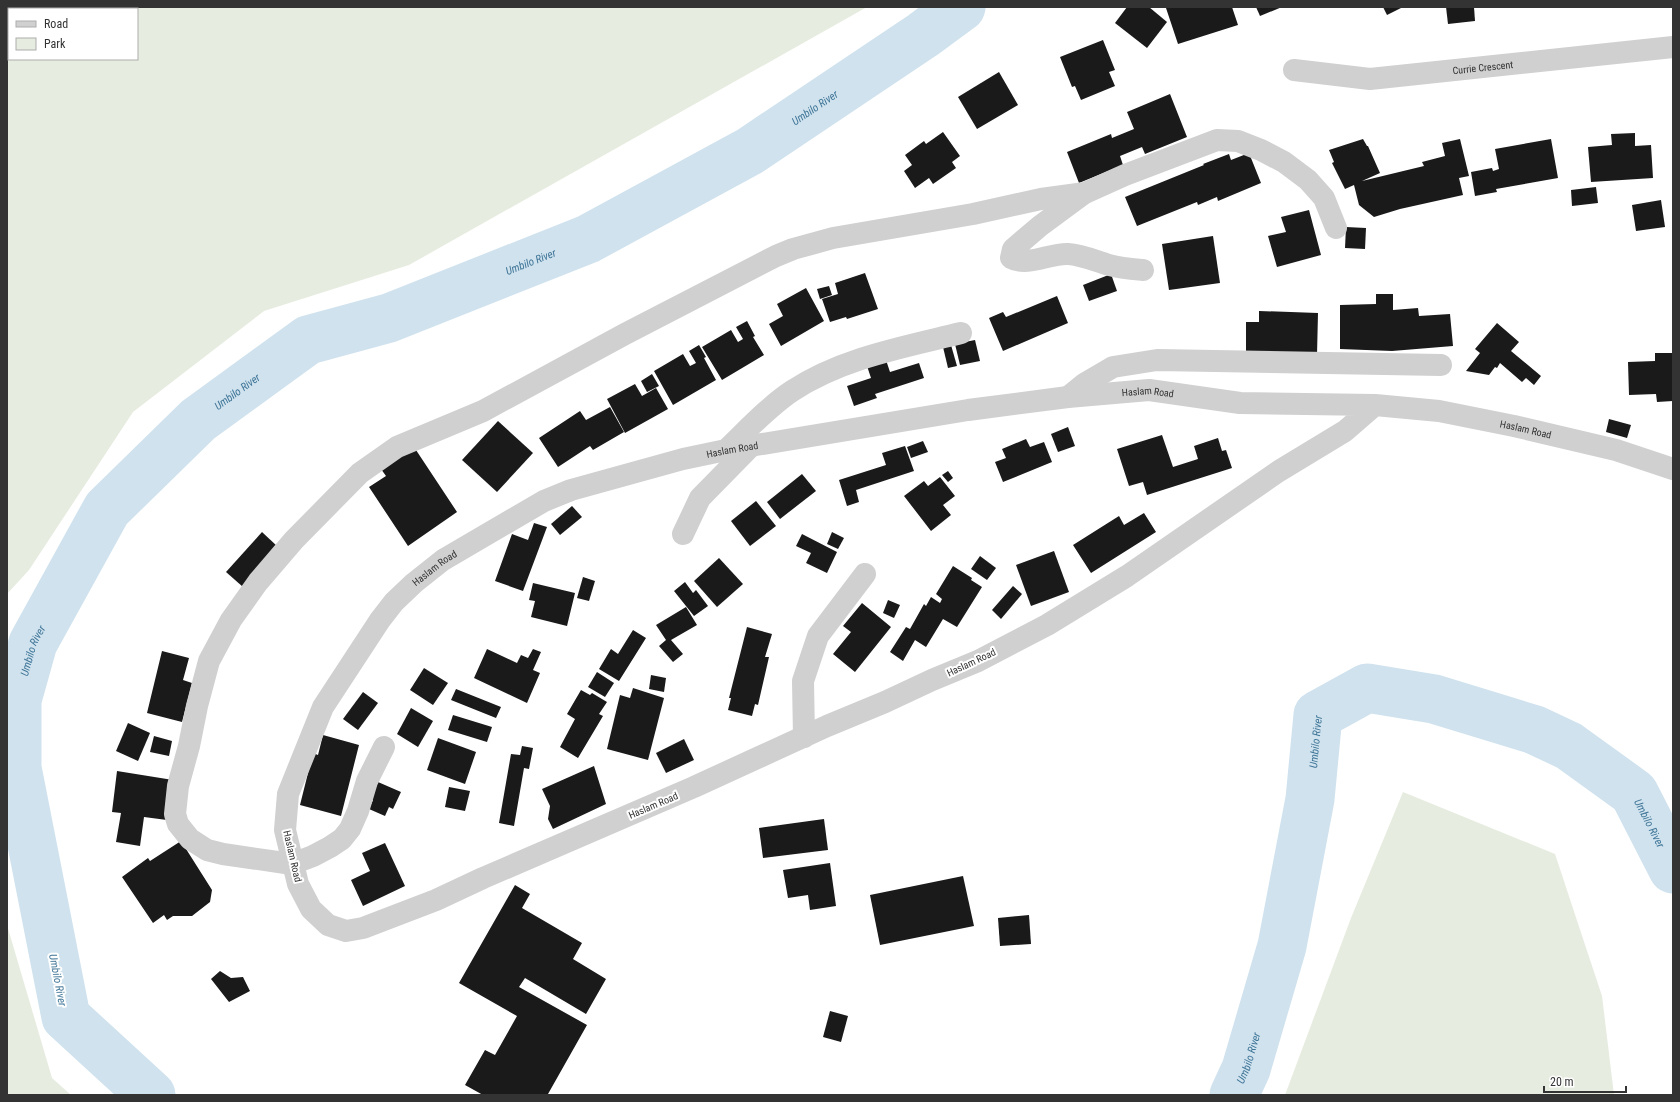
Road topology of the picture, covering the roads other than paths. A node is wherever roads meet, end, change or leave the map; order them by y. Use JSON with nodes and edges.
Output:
{"nodes":[{"id":1,"x":1673,"y":47,"type":"edge"},
{"id":2,"x":1294,"y":70,"type":"dead end"},
{"id":3,"x":1085,"y":193,"type":"junction"},
{"id":4,"x":1336,"y":228,"type":"dead end"},
{"id":5,"x":1143,"y":270,"type":"dead end"},
{"id":6,"x":960,"y":333,"type":"dead end"},
{"id":7,"x":1441,"y":365,"type":"dead end"},
{"id":8,"x":1068,"y":397,"type":"junction"},
{"id":9,"x":1375,"y":405,"type":"junction"},
{"id":10,"x":751,"y":446,"type":"junction"},
{"id":11,"x":726,"y":450,"type":"junction"},
{"id":12,"x":1673,"y":469,"type":"edge"},
{"id":13,"x":683,"y":534,"type":"dead end"},
{"id":14,"x":864,"y":574,"type":"dead end"},
{"id":15,"x":804,"y":737,"type":"junction"},
{"id":16,"x":384,"y":747,"type":"dead end"},
{"id":17,"x":292,"y":864,"type":"junction"}],
"edges":[{"from":1,"to":2,"type":"street","name":"Currie Crescent"},
{"from":3,"to":4,"type":"street"},
{"from":3,"to":5,"type":"street"},
{"from":3,"to":17,"type":"street"},
{"from":6,"to":11,"type":"street"},
{"from":7,"to":8,"type":"street"},
{"from":8,"to":9,"type":"street","name":"Haslam Road"},
{"from":8,"to":10,"type":"street","name":"Haslam Road"},
{"from":9,"to":12,"type":"street","name":"Haslam Road"},
{"from":9,"to":15,"type":"street","name":"Haslam Road"},
{"from":10,"to":11,"type":"street","name":"Haslam Road"},
{"from":10,"to":13,"type":"street"},
{"from":11,"to":17,"type":"street","name":"Haslam Road"},
{"from":14,"to":15,"type":"street"},
{"from":15,"to":17,"type":"street","name":"Haslam Road"},
{"from":16,"to":17,"type":"street"}]}
